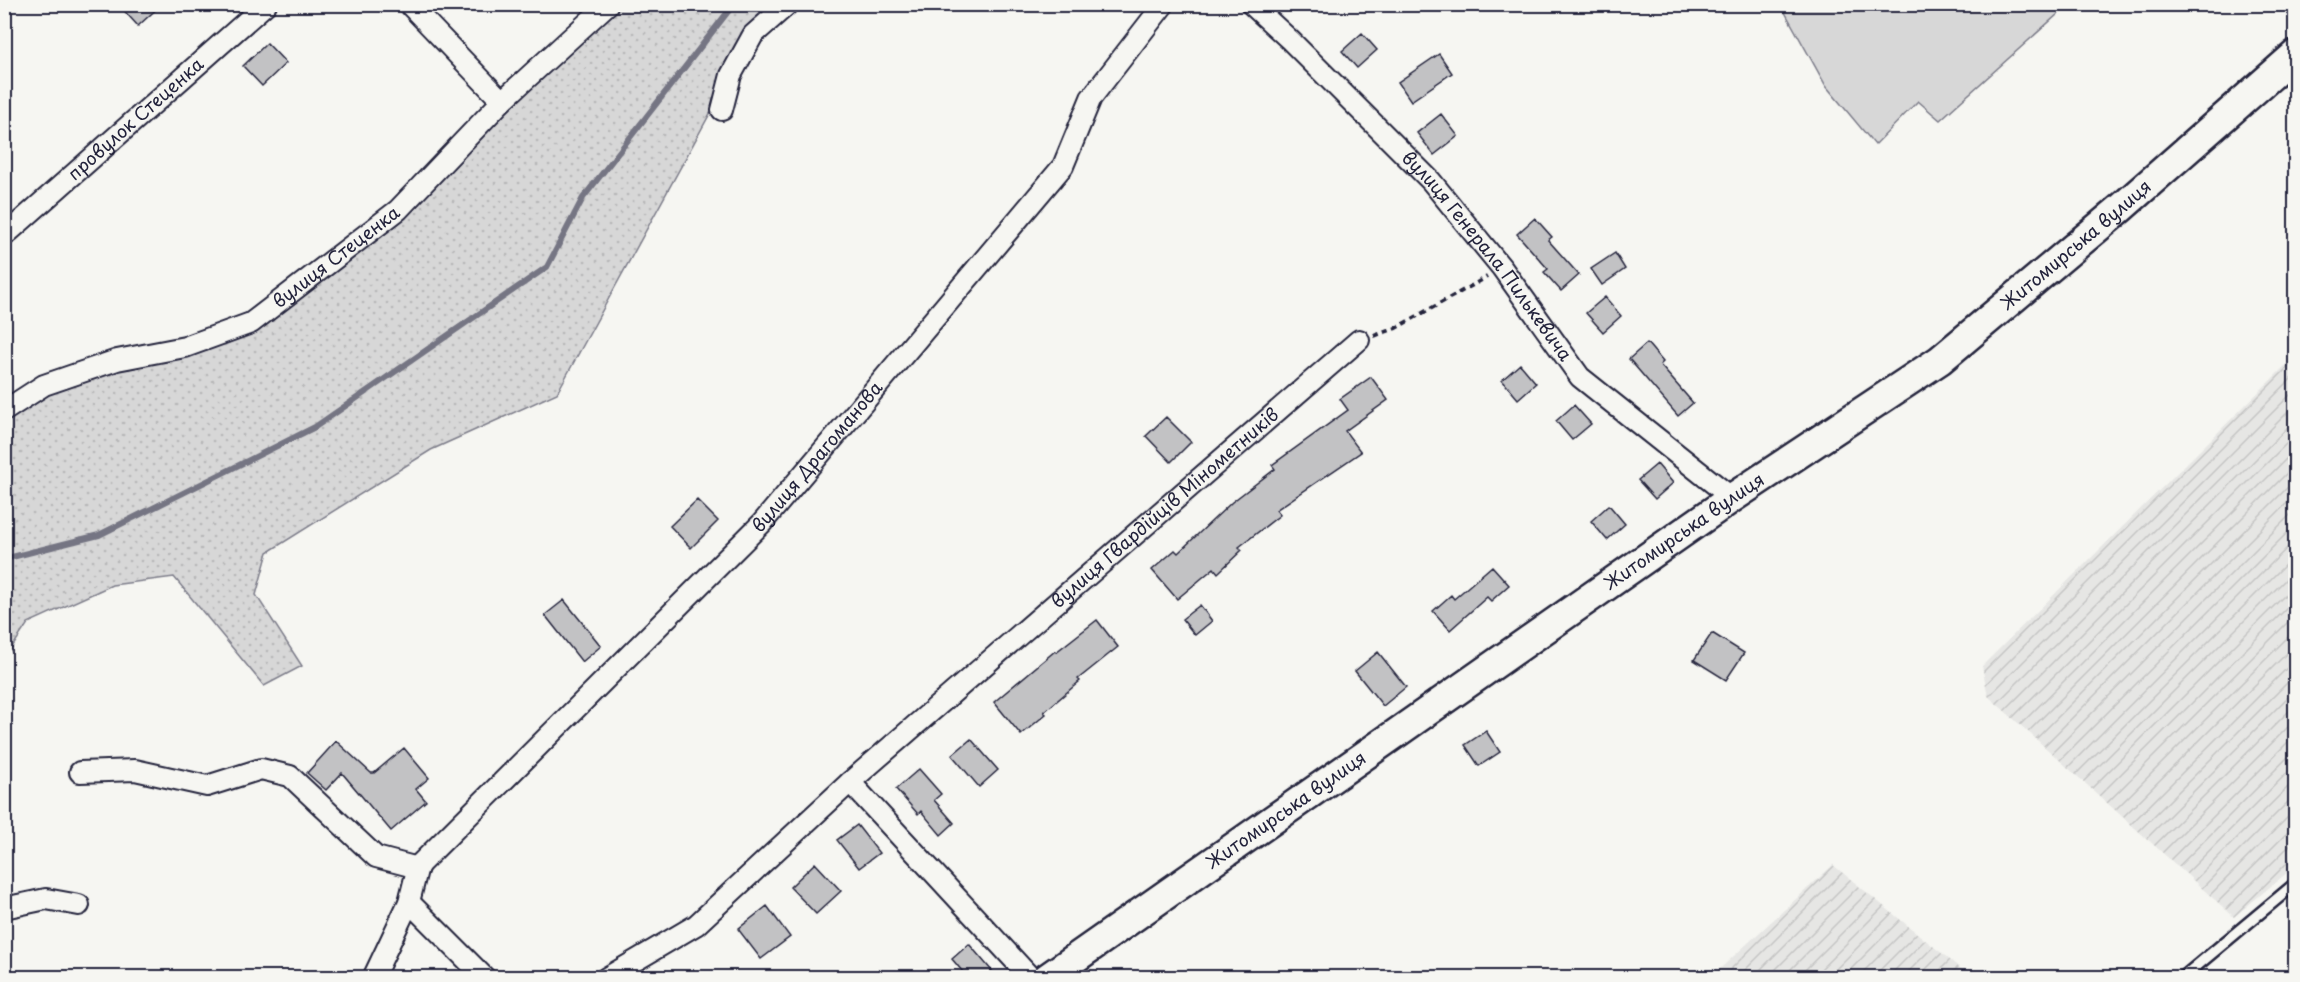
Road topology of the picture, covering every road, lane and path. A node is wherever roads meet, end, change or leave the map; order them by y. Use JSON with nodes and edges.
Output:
{"nodes":[{"id":1,"x":266,"y":4,"type":"edge"},
{"id":2,"x":409,"y":4,"type":"edge"},
{"id":3,"x":608,"y":4,"type":"edge"},
{"id":4,"x":788,"y":4,"type":"edge"},
{"id":5,"x":1164,"y":4,"type":"edge"},
{"id":6,"x":1251,"y":4,"type":"edge"},
{"id":7,"x":2295,"y":54,"type":"edge"},
{"id":8,"x":502,"y":101,"type":"junction"},
{"id":9,"x":722,"y":110,"type":"dead end"},
{"id":10,"x":4,"y":236,"type":"edge"},
{"id":11,"x":1502,"y":268,"type":"junction"},
{"id":12,"x":1359,"y":340,"type":"joint"},
{"id":13,"x":4,"y":411,"type":"edge"},
{"id":14,"x":1732,"y":498,"type":"junction"},
{"id":15,"x":80,"y":772,"type":"dead end"},
{"id":16,"x":850,"y":782,"type":"junction"},
{"id":17,"x":418,"y":868,"type":"junction"},
{"id":18,"x":2295,"y":883,"type":"edge"},
{"id":19,"x":409,"y":902,"type":"junction"},
{"id":20,"x":79,"y":905,"type":"dead end"},
{"id":21,"x":4,"y":908,"type":"edge"},
{"id":22,"x":373,"y":978,"type":"edge"},
{"id":23,"x":485,"y":978,"type":"edge"},
{"id":24,"x":606,"y":978,"type":"edge"},
{"id":25,"x":1031,"y":978,"type":"edge"},
{"id":26,"x":1047,"y":978,"type":"edge"},
{"id":27,"x":2182,"y":978,"type":"edge"}],
"edges":[{"from":1,"to":10,"type":"street","name":"провулок Стеценка"},
{"from":2,"to":8,"type":"street"},
{"from":3,"to":8,"type":"street","name":"вулиця Стеценка"},
{"from":4,"to":9,"type":"street"},
{"from":5,"to":17,"type":"street","name":"вулиця Драгоманова"},
{"from":6,"to":11,"type":"street","name":"вулиця Генерала Пилькевича"},
{"from":7,"to":14,"type":"main road","name":"Житомирська вулиця"},
{"from":8,"to":13,"type":"street","name":"вулиця Стеценка"},
{"from":11,"to":12,"type":"path"},
{"from":11,"to":14,"type":"street","name":"вулиця Генерала Пилькевича"},
{"from":12,"to":16,"type":"street","name":"вулиця Гвардійців Мінометників"},
{"from":14,"to":26,"type":"main road","name":"Житомирська вулиця"},
{"from":15,"to":17,"type":"street"},
{"from":16,"to":24,"type":"street","name":"вулиця Гвардійців Мінометників"},
{"from":16,"to":25,"type":"street"},
{"from":17,"to":19,"type":"street"},
{"from":18,"to":27,"type":"lane"},
{"from":19,"to":22,"type":"street"},
{"from":19,"to":23,"type":"street"},
{"from":20,"to":21,"type":"street"}]}
